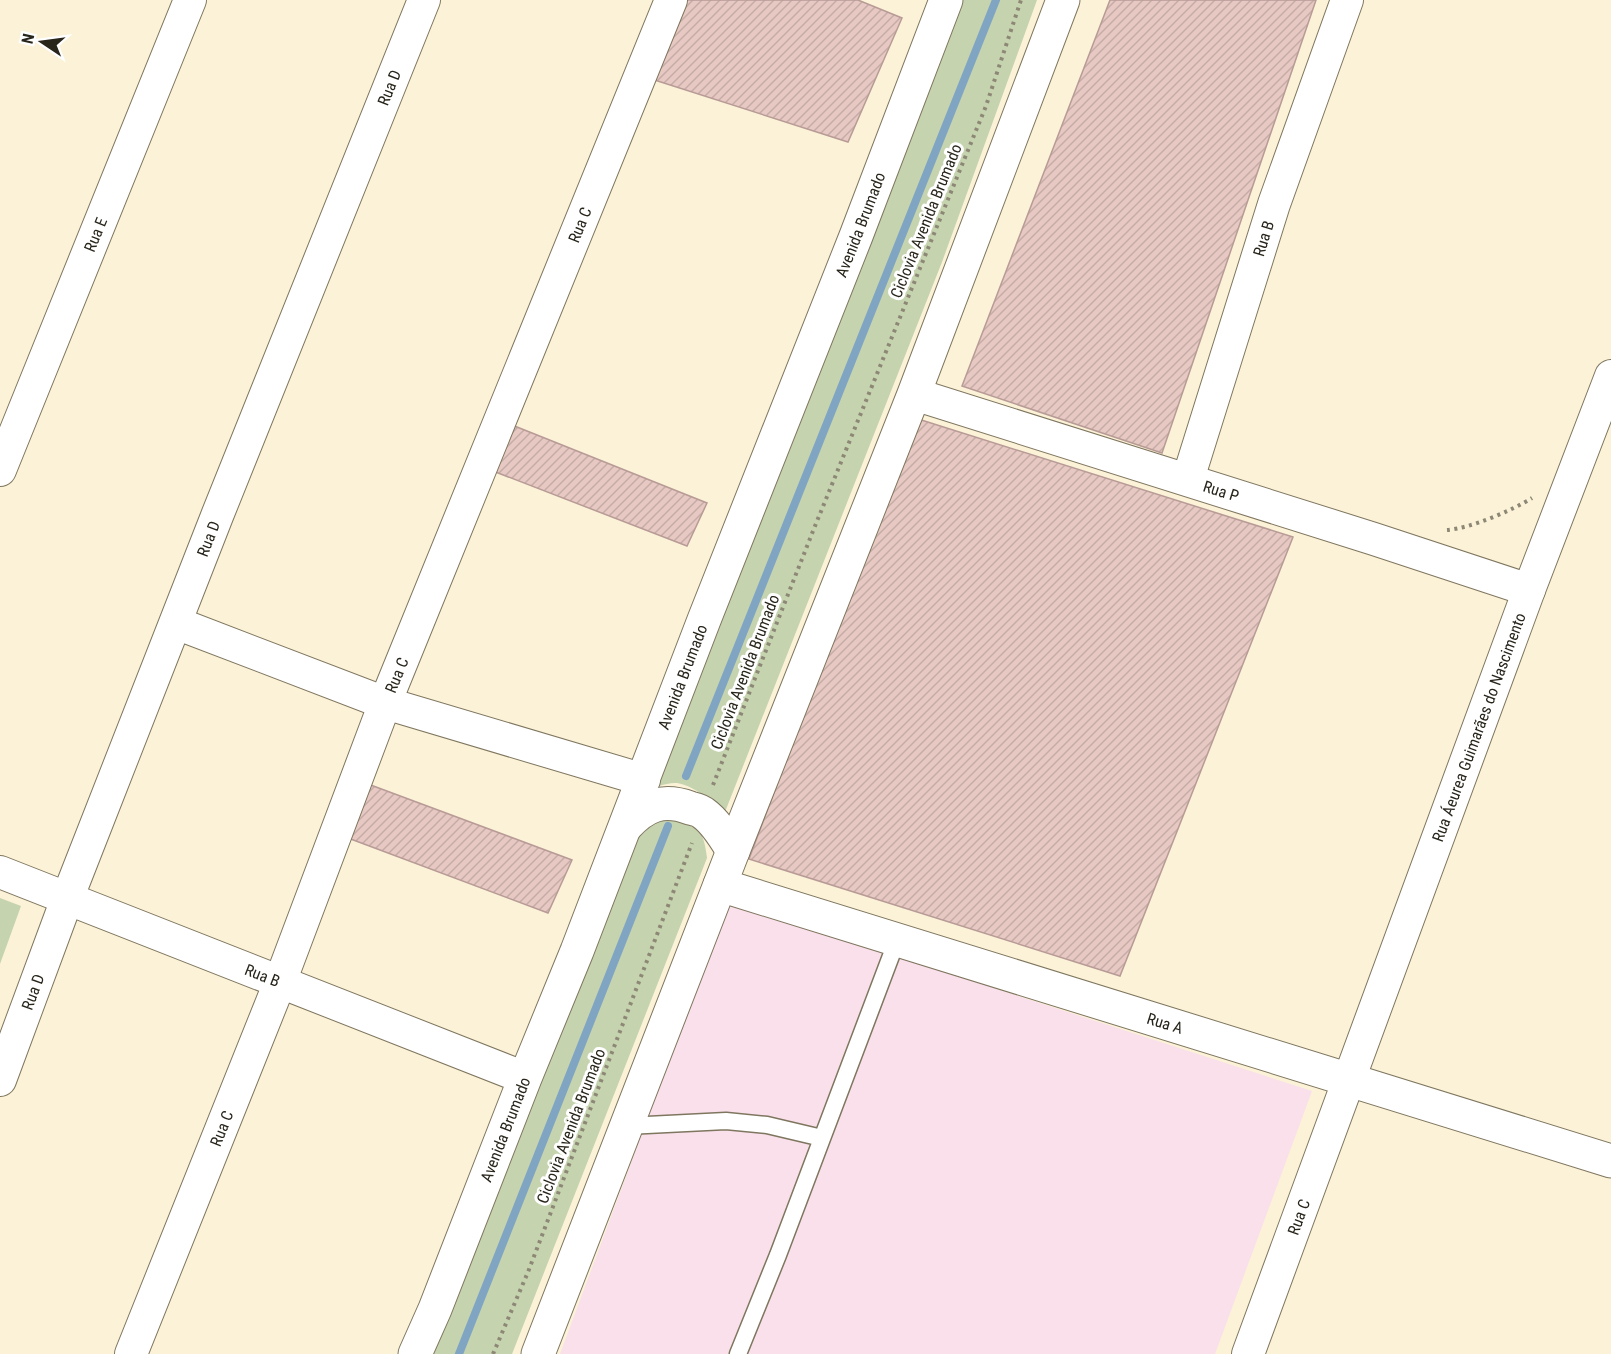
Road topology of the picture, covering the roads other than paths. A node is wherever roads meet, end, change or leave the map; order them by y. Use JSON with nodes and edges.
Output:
{"nodes":[{"id":1,"x":190,"y":0,"type":"edge"},
{"id":2,"x":424,"y":0,"type":"edge"},
{"id":3,"x":670,"y":0,"type":"edge"},
{"id":4,"x":946,"y":0,"type":"edge"},
{"id":5,"x":1063,"y":0,"type":"edge"},
{"id":6,"x":1347,"y":0,"type":"edge"},
{"id":7,"x":1611,"y":376,"type":"edge"},
{"id":8,"x":914,"y":394,"type":"junction"},
{"id":9,"x":0,"y":470,"type":"edge"},
{"id":10,"x":1188,"y":479,"type":"junction"},
{"id":11,"x":1529,"y":590,"type":"junction"},
{"id":12,"x":176,"y":623,"type":"junction"},
{"id":13,"x":386,"y":703,"type":"junction"},
{"id":14,"x":644,"y":780,"type":"junction"},
{"id":15,"x":626,"y":826,"type":"junction"},
{"id":16,"x":733,"y":851,"type":"junction"},
{"id":17,"x":0,"y":872,"type":"edge"},
{"id":18,"x":720,"y":885,"type":"junction"},
{"id":19,"x":67,"y":898,"type":"junction"},
{"id":20,"x":897,"y":940,"type":"junction"},
{"id":21,"x":279,"y":982,"type":"junction"},
{"id":22,"x":525,"y":1078,"type":"junction"},
{"id":23,"x":0,"y":1080,"type":"edge"},
{"id":24,"x":1349,"y":1080,"type":"junction"},
{"id":25,"x":627,"y":1126,"type":"junction"},
{"id":26,"x":822,"y":1138,"type":"junction"},
{"id":27,"x":1611,"y":1161,"type":"edge"},
{"id":28,"x":131,"y":1354,"type":"edge"},
{"id":29,"x":415,"y":1354,"type":"edge"},
{"id":30,"x":538,"y":1354,"type":"edge"},
{"id":31,"x":738,"y":1354,"type":"edge"},
{"id":32,"x":1248,"y":1354,"type":"edge"}],
"edges":[{"from":1,"to":9,"type":"street","name":"Rua E"},
{"from":2,"to":12,"type":"street","name":"Rua D"},
{"from":3,"to":13,"type":"street","name":"Rua C"},
{"from":4,"to":14,"type":"main road","name":"Avenida Brumado"},
{"from":5,"to":8,"type":"main road"},
{"from":6,"to":10,"type":"street","name":"Rua B"},
{"from":7,"to":11,"type":"street","name":"Rua Áeurea Guimarães do Nascimento"},
{"from":8,"to":10,"type":"street","name":"Rua P"},
{"from":8,"to":16,"type":"main road"},
{"from":10,"to":11,"type":"street","name":"Rua P"},
{"from":11,"to":24,"type":"street","name":"Rua Áeurea Guimarães do Nascimento"},
{"from":12,"to":13,"type":"street"},
{"from":12,"to":19,"type":"street","name":"Rua D"},
{"from":13,"to":14,"type":"street"},
{"from":13,"to":21,"type":"street","name":"Rua C"},
{"from":14,"to":15,"type":"main road","name":"Avenida Brumado"},
{"from":15,"to":16,"type":"main road"},
{"from":15,"to":22,"type":"main road","name":"Avenida Brumado"},
{"from":16,"to":18,"type":"main road"},
{"from":17,"to":19,"type":"street","name":"Rua B"},
{"from":18,"to":20,"type":"main road","name":"Rua A"},
{"from":18,"to":25,"type":"main road"},
{"from":19,"to":21,"type":"street","name":"Rua B"},
{"from":19,"to":23,"type":"street","name":"Rua D"},
{"from":20,"to":24,"type":"main road","name":"Rua A"},
{"from":20,"to":26,"type":"lane"},
{"from":21,"to":22,"type":"street","name":"Rua B"},
{"from":21,"to":28,"type":"street","name":"Rua C"},
{"from":22,"to":29,"type":"main road","name":"Avenida Brumado"},
{"from":24,"to":27,"type":"main road","name":"Rua A"},
{"from":24,"to":32,"type":"street","name":"Rua C"},
{"from":25,"to":26,"type":"lane"},
{"from":25,"to":30,"type":"main road"},
{"from":26,"to":31,"type":"lane"}]}
